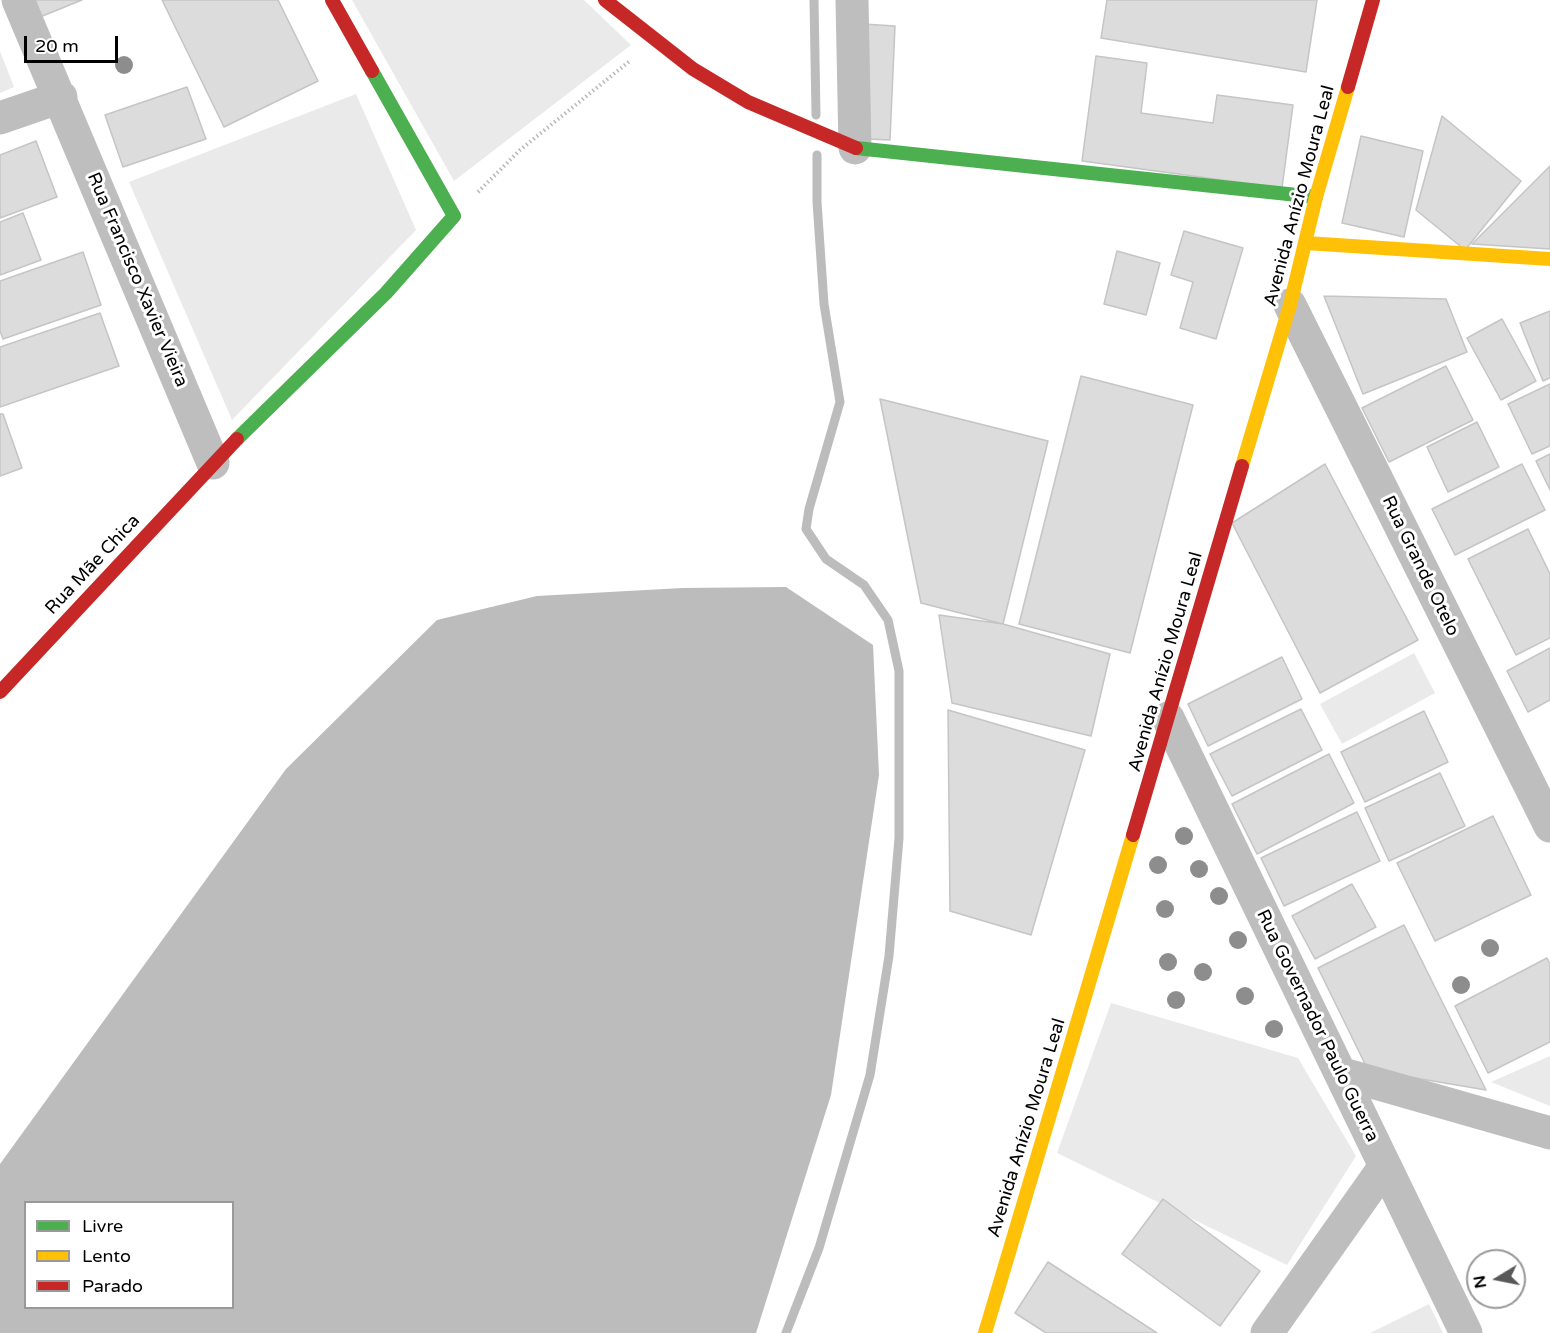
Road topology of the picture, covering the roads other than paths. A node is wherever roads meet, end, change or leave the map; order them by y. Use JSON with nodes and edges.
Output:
{"nodes":[{"id":1,"x":18,"y":0,"type":"edge"},
{"id":2,"x":333,"y":0,"type":"edge"},
{"id":3,"x":605,"y":0,"type":"edge"},
{"id":4,"x":852,"y":0,"type":"edge"},
{"id":5,"x":1373,"y":0,"type":"edge"},
{"id":6,"x":61,"y":97,"type":"junction"},
{"id":7,"x":0,"y":118,"type":"edge"},
{"id":8,"x":855,"y":148,"type":"junction"},
{"id":9,"x":1316,"y":197,"type":"junction"},
{"id":10,"x":1306,"y":243,"type":"junction"},
{"id":11,"x":1550,"y":259,"type":"edge"},
{"id":12,"x":1290,"y":305,"type":"junction"},
{"id":13,"x":213,"y":463,"type":"junction"},
{"id":14,"x":0,"y":692,"type":"edge"},
{"id":15,"x":1168,"y":718,"type":"junction"},
{"id":16,"x":1550,"y":826,"type":"edge"},
{"id":17,"x":1340,"y":1073,"type":"junction"},
{"id":18,"x":1550,"y":1133,"type":"edge"},
{"id":19,"x":1385,"y":1166,"type":"junction"},
{"id":20,"x":985,"y":1333,"type":"edge"},
{"id":21,"x":1267,"y":1333,"type":"edge"},
{"id":22,"x":1466,"y":1333,"type":"edge"}],
"edges":[{"from":1,"to":6,"type":"street","name":"Rua Francisco Xavier Vieira"},
{"from":2,"to":13,"type":"street","name":"Rua Mãe Chica"},
{"from":3,"to":8,"type":"street"},
{"from":4,"to":8,"type":"street"},
{"from":5,"to":9,"type":"street","name":"Avenida Anízio Moura Leal"},
{"from":6,"to":7,"type":"street"},
{"from":6,"to":13,"type":"street","name":"Rua Francisco Xavier Vieira"},
{"from":8,"to":9,"type":"street"},
{"from":9,"to":10,"type":"street","name":"Avenida Anízio Moura Leal"},
{"from":10,"to":11,"type":"street"},
{"from":10,"to":12,"type":"street","name":"Avenida Anízio Moura Leal"},
{"from":12,"to":15,"type":"street","name":"Avenida Anízio Moura Leal"},
{"from":12,"to":16,"type":"street","name":"Rua Grande Otelo"},
{"from":13,"to":14,"type":"street","name":"Rua Mãe Chica"},
{"from":15,"to":17,"type":"street","name":"Rua Governador Paulo Guerra"},
{"from":15,"to":20,"type":"street","name":"Avenida Anízio Moura Leal"},
{"from":17,"to":18,"type":"street"},
{"from":17,"to":19,"type":"street","name":"Rua Governador Paulo Guerra"},
{"from":19,"to":21,"type":"street"},
{"from":19,"to":22,"type":"street","name":"Rua Governador Paulo Guerra"}]}
